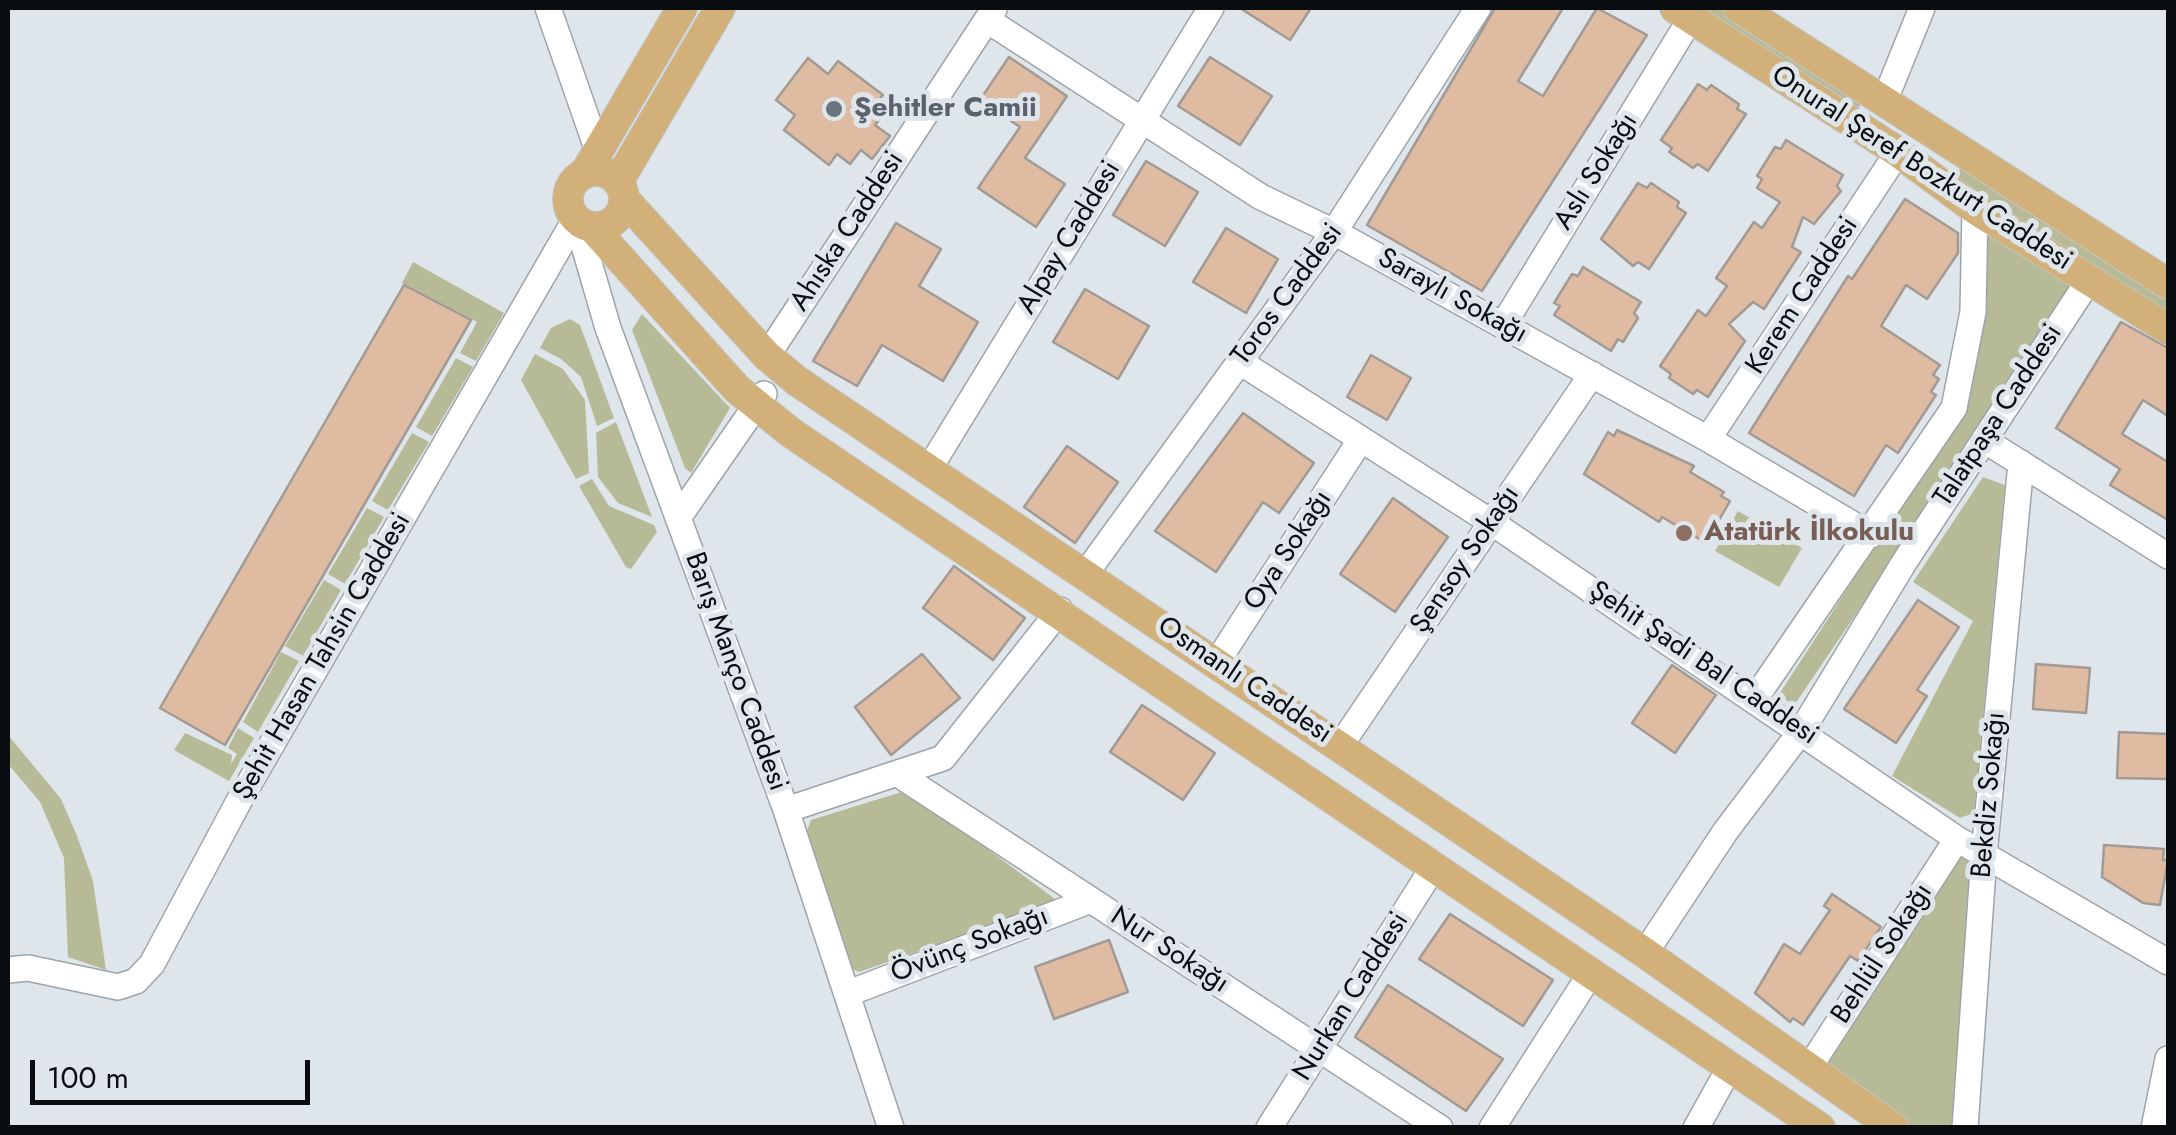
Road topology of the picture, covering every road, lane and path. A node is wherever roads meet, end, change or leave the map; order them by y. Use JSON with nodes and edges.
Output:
{"nodes":[{"id":1,"x":548,"y":8,"type":"edge"},
{"id":2,"x":682,"y":8,"type":"edge"},
{"id":3,"x":720,"y":8,"type":"edge"},
{"id":4,"x":1211,"y":8,"type":"edge"},
{"id":5,"x":1478,"y":8,"type":"edge"},
{"id":6,"x":1739,"y":8,"type":"edge"},
{"id":7,"x":1922,"y":8,"type":"edge"},
{"id":8,"x":1683,"y":13,"type":"edge"},
{"id":9,"x":991,"y":14,"type":"edge"},
{"id":10,"x":1884,"y":102,"type":"junction"},
{"id":11,"x":1142,"y":120,"type":"junction"},
{"id":12,"x":1898,"y":152,"type":"junction"},
{"id":13,"x":592,"y":162,"type":"junction"},
{"id":14,"x":621,"y":191,"type":"junction"},
{"id":15,"x":1975,"y":209,"type":"junction"},
{"id":16,"x":584,"y":222,"type":"junction"},
{"id":17,"x":1334,"y":232,"type":"junction"},
{"id":18,"x":2089,"y":280,"type":"junction"},
{"id":19,"x":2168,"y":284,"type":"edge"},
{"id":20,"x":1503,"y":325,"type":"junction"},
{"id":21,"x":2168,"y":329,"type":"edge"},
{"id":22,"x":767,"y":356,"type":"junction"},
{"id":23,"x":1240,"y":362,"type":"junction"},
{"id":24,"x":1592,"y":374,"type":"junction"},
{"id":25,"x":752,"y":396,"type":"junction"},
{"id":26,"x":1361,"y":439,"type":"junction"},
{"id":27,"x":1708,"y":439,"type":"junction"},
{"id":28,"x":1984,"y":440,"type":"junction"},
{"id":29,"x":2022,"y":463,"type":"junction"},
{"id":30,"x":929,"y":470,"type":"junction"},
{"id":31,"x":678,"y":518,"type":"junction"},
{"id":32,"x":1491,"y":522,"type":"junction"},
{"id":33,"x":1870,"y":535,"type":"junction"},
{"id":34,"x":2168,"y":556,"type":"edge"},
{"id":35,"x":1086,"y":574,"type":"junction"},
{"id":36,"x":1060,"y":610,"type":"junction"},
{"id":37,"x":1217,"y":662,"type":"junction"},
{"id":38,"x":1754,"y":700,"type":"junction"},
{"id":39,"x":1802,"y":730,"type":"junction"},
{"id":40,"x":1340,"y":746,"type":"junction"},
{"id":41,"x":898,"y":774,"type":"junction"},
{"id":42,"x":786,"y":810,"type":"junction"},
{"id":43,"x":1957,"y":839,"type":"junction"},
{"id":44,"x":1984,"y":855,"type":"junction"},
{"id":45,"x":1434,"y":866,"type":"junction"},
{"id":46,"x":1091,"y":900,"type":"junction"},
{"id":47,"x":1646,"y":954,"type":"junction"},
{"id":48,"x":2168,"y":962,"type":"edge"},
{"id":49,"x":14,"y":964,"type":"edge"},
{"id":50,"x":1591,"y":973,"type":"junction"},
{"id":51,"x":849,"y":993,"type":"junction"},
{"id":52,"x":1319,"y":1048,"type":"junction"},
{"id":53,"x":1730,"y":1067,"type":"junction"},
{"id":54,"x":1809,"y":1068,"type":"junction"},
{"id":55,"x":2167,"y":1075,"type":"edge"},
{"id":56,"x":892,"y":1128,"type":"edge"},
{"id":57,"x":1269,"y":1128,"type":"edge"},
{"id":58,"x":1440,"y":1128,"type":"edge"},
{"id":59,"x":1492,"y":1128,"type":"edge"},
{"id":60,"x":1696,"y":1128,"type":"edge"},
{"id":61,"x":1820,"y":1128,"type":"edge"},
{"id":62,"x":1894,"y":1128,"type":"edge"},
{"id":63,"x":1965,"y":1128,"type":"edge"},
{"id":64,"x":2154,"y":1128,"type":"edge"}],
"edges":[{"from":1,"to":13,"type":"street"},
{"from":2,"to":13,"type":"main road"},
{"from":3,"to":14,"type":"main road"},
{"from":4,"to":11,"type":"street","name":"Alpay Caddesi"},
{"from":5,"to":17,"type":"street","name":"Toros Caddesi"},
{"from":6,"to":10,"type":"main road","name":"Onural Şeref Bozkurt Caddesi"},
{"from":7,"to":10,"type":"street"},
{"from":8,"to":12,"type":"main road","name":"Onural Şeref Bozkurt Caddesi"},
{"from":8,"to":20,"type":"street","name":"Aslı Sokağı"},
{"from":9,"to":11,"type":"street","name":"Saraylı Sokağı"},
{"from":9,"to":22,"type":"street","name":"Ahıska Caddesi"},
{"from":10,"to":19,"type":"main road","name":"Onural Şeref Bozkurt Caddesi"},
{"from":11,"to":17,"type":"street","name":"Saraylı Sokağı"},
{"from":11,"to":30,"type":"street","name":"Alpay Caddesi"},
{"from":12,"to":15,"type":"main road","name":"Onural Şeref Bozkurt Caddesi"},
{"from":12,"to":27,"type":"street","name":"Kerem Caddesi"},
{"from":13,"to":14,"type":"main road"},
{"from":13,"to":16,"type":"main road"},
{"from":14,"to":16,"type":"main road"},
{"from":14,"to":22,"type":"main road","name":"Osmanlı Caddesi"},
{"from":15,"to":18,"type":"main road","name":"Onural Şeref Bozkurt Caddesi"},
{"from":15,"to":33,"type":"street"},
{"from":16,"to":25,"type":"main road","name":"Osmanlı Caddesi"},
{"from":16,"to":31,"type":"street","name":"Barış Manço Caddesi"},
{"from":16,"to":49,"type":"street","name":"Şehit Hasan Tahsin Caddesi"},
{"from":17,"to":20,"type":"street","name":"Saraylı Sokağı"},
{"from":17,"to":23,"type":"street","name":"Toros Caddesi"},
{"from":18,"to":21,"type":"main road","name":"Onural Şeref Bozkurt Caddesi"},
{"from":18,"to":28,"type":"street","name":"Talatpaşa Caddesi"},
{"from":20,"to":24,"type":"street","name":"Saraylı Sokağı"},
{"from":22,"to":25,"type":"main road"},
{"from":22,"to":30,"type":"main road","name":"Osmanlı Caddesi"},
{"from":23,"to":26,"type":"street","name":"Şehit Şadi Bal Caddesi"},
{"from":23,"to":35,"type":"street","name":"Toros Caddesi"},
{"from":24,"to":27,"type":"street","name":"Saraylı Sokağı"},
{"from":24,"to":32,"type":"street","name":"Şensoy Sokağı"},
{"from":25,"to":31,"type":"street"},
{"from":25,"to":36,"type":"main road","name":"Osmanlı Caddesi"},
{"from":26,"to":32,"type":"street","name":"Şehit Şadi Bal Caddesi"},
{"from":26,"to":37,"type":"street","name":"Oya Sokağı"},
{"from":27,"to":33,"type":"street","name":"Saraylı Sokağı"},
{"from":28,"to":29,"type":"street"},
{"from":28,"to":39,"type":"street","name":"Talatpaşa Caddesi"},
{"from":29,"to":34,"type":"street"},
{"from":29,"to":44,"type":"street","name":"Bekdiz Sokağı"},
{"from":30,"to":35,"type":"main road","name":"Osmanlı Caddesi"},
{"from":31,"to":42,"type":"street","name":"Barış Manço Caddesi"},
{"from":32,"to":38,"type":"street","name":"Şehit Şadi Bal Caddesi"},
{"from":32,"to":40,"type":"street","name":"Şensoy Sokağı"},
{"from":33,"to":38,"type":"street"},
{"from":35,"to":37,"type":"main road","name":"Osmanlı Caddesi"},
{"from":36,"to":41,"type":"street"},
{"from":36,"to":45,"type":"main road","name":"Osmanlı Caddesi"},
{"from":37,"to":40,"type":"main road","name":"Osmanlı Caddesi"},
{"from":38,"to":39,"type":"street","name":"Şehit Şadi Bal Caddesi"},
{"from":39,"to":43,"type":"street","name":"Şehit Şadi Bal Caddesi"},
{"from":39,"to":47,"type":"street","name":"Talatpaşa Caddesi"},
{"from":40,"to":47,"type":"main road","name":"Osmanlı Caddesi"},
{"from":41,"to":42,"type":"street"},
{"from":41,"to":46,"type":"street","name":"Nur Sokağı"},
{"from":42,"to":51,"type":"street","name":"Barış Manço Caddesi"},
{"from":43,"to":44,"type":"street","name":"Şehit Şadi Bal Caddesi"},
{"from":43,"to":54,"type":"street","name":"Behlül Sokağı"},
{"from":44,"to":48,"type":"street","name":"Şehit Şadi Bal Caddesi"},
{"from":44,"to":63,"type":"street","name":"Bekdiz Sokağı"},
{"from":45,"to":50,"type":"main road","name":"Osmanlı Caddesi"},
{"from":45,"to":52,"type":"street","name":"Nurkan Caddesi"},
{"from":46,"to":51,"type":"street","name":"Övünç Sokağı"},
{"from":46,"to":52,"type":"street","name":"Nur Sokağı"},
{"from":47,"to":54,"type":"main road","name":"Osmanlı Caddesi"},
{"from":50,"to":53,"type":"main road","name":"Osmanlı Caddesi"},
{"from":50,"to":59,"type":"street"},
{"from":51,"to":56,"type":"street","name":"Barış Manço Caddesi"},
{"from":52,"to":57,"type":"street","name":"Nurkan Caddesi"},
{"from":52,"to":58,"type":"street","name":"Nur Sokağı"},
{"from":53,"to":60,"type":"street"},
{"from":53,"to":61,"type":"main road","name":"Osmanlı Caddesi"},
{"from":54,"to":62,"type":"main road","name":"Osmanlı Caddesi"},
{"from":55,"to":64,"type":"street"}]}
